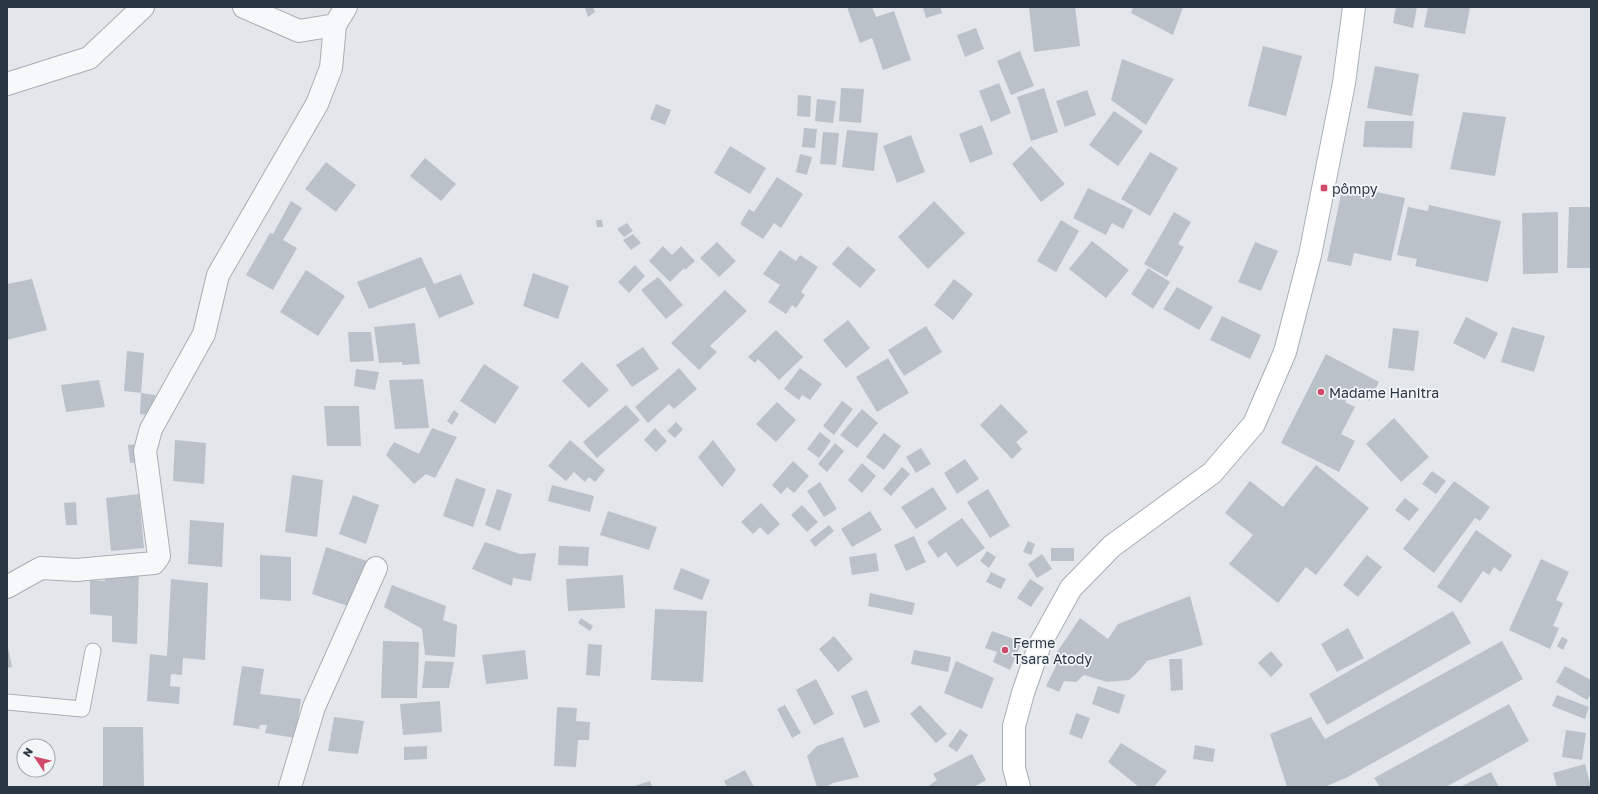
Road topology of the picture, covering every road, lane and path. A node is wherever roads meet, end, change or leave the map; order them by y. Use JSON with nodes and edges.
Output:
{"nodes":[{"id":1,"x":143,"y":7,"type":"edge"},
{"id":2,"x":244,"y":7,"type":"edge"},
{"id":3,"x":1354,"y":7,"type":"edge"},
{"id":4,"x":340,"y":16,"type":"edge"},
{"id":5,"x":7,"y":84,"type":"edge"},
{"id":6,"x":376,"y":568,"type":"dead end"},
{"id":7,"x":7,"y":587,"type":"edge"},
{"id":8,"x":93,"y":651,"type":"dead end"},
{"id":9,"x":7,"y":702,"type":"edge"},
{"id":10,"x":290,"y":787,"type":"edge"},
{"id":11,"x":1019,"y":787,"type":"edge"}],
"edges":[{"from":1,"to":5,"type":"street"},
{"from":2,"to":4,"type":"street"},
{"from":3,"to":11,"type":"street"},
{"from":4,"to":7,"type":"street"},
{"from":6,"to":10,"type":"street"},
{"from":8,"to":9,"type":"lane"}]}
